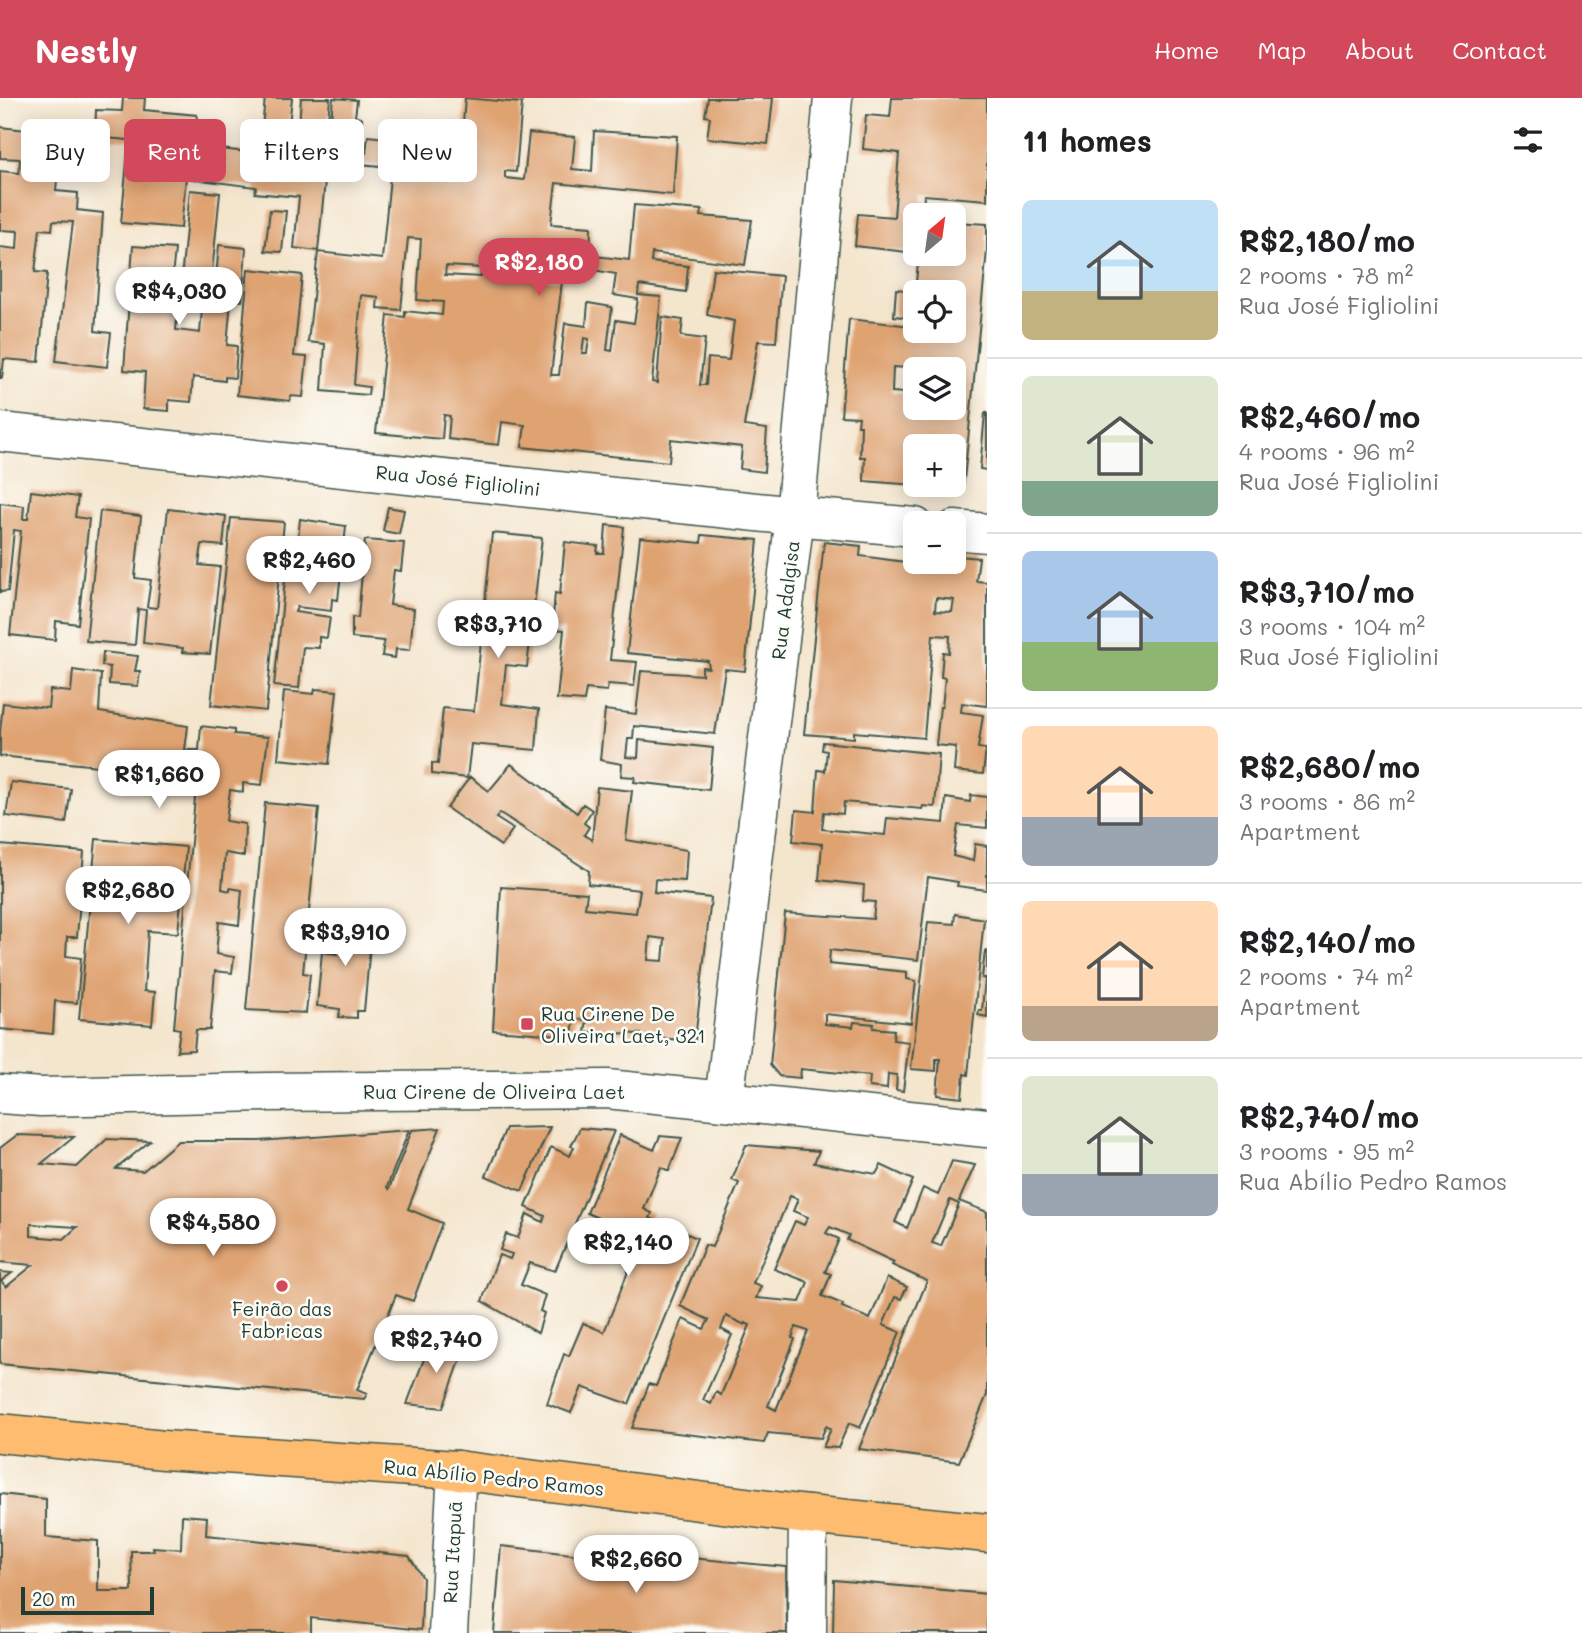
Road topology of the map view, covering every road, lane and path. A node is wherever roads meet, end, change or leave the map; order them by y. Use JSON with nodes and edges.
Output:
{"nodes":[{"id":1,"x":833,"y":98,"type":"edge"},
{"id":2,"x":0,"y":432,"type":"edge"},
{"id":3,"x":795,"y":516,"type":"junction"},
{"id":4,"x":903,"y":526,"type":"edge"},
{"id":5,"x":966,"y":531,"type":"edge"},
{"id":6,"x":987,"y":533,"type":"edge"},
{"id":7,"x":0,"y":1094,"type":"edge"},
{"id":8,"x":724,"y":1101,"type":"junction"},
{"id":9,"x":987,"y":1128,"type":"edge"},
{"id":10,"x":0,"y":1433,"type":"edge"},
{"id":11,"x":457,"y":1470,"type":"junction"},
{"id":12,"x":808,"y":1515,"type":"junction"},
{"id":13,"x":987,"y":1533,"type":"edge"},
{"id":14,"x":448,"y":1633,"type":"edge"},
{"id":15,"x":807,"y":1633,"type":"edge"}],
"edges":[{"from":1,"to":3,"type":"street","name":"Rua Adalgisa"},
{"from":2,"to":3,"type":"street","name":"Rua José Figliolini"},
{"from":3,"to":4,"type":"street","name":"Rua José Figliolini"},
{"from":3,"to":8,"type":"street","name":"Rua Adalgisa"},
{"from":5,"to":6,"type":"street"},
{"from":7,"to":8,"type":"street","name":"Rua Cirene de Oliveira Laet"},
{"from":8,"to":9,"type":"street","name":"Rua Cirene de Oliveira Laet"},
{"from":10,"to":11,"type":"main road","name":"Rua Abílio Pedro Ramos"},
{"from":11,"to":12,"type":"main road","name":"Rua Abílio Pedro Ramos"},
{"from":11,"to":14,"type":"street","name":"Rua Itapuã"},
{"from":12,"to":13,"type":"main road","name":"Rua Abílio Pedro Ramos"},
{"from":12,"to":15,"type":"street"}]}
